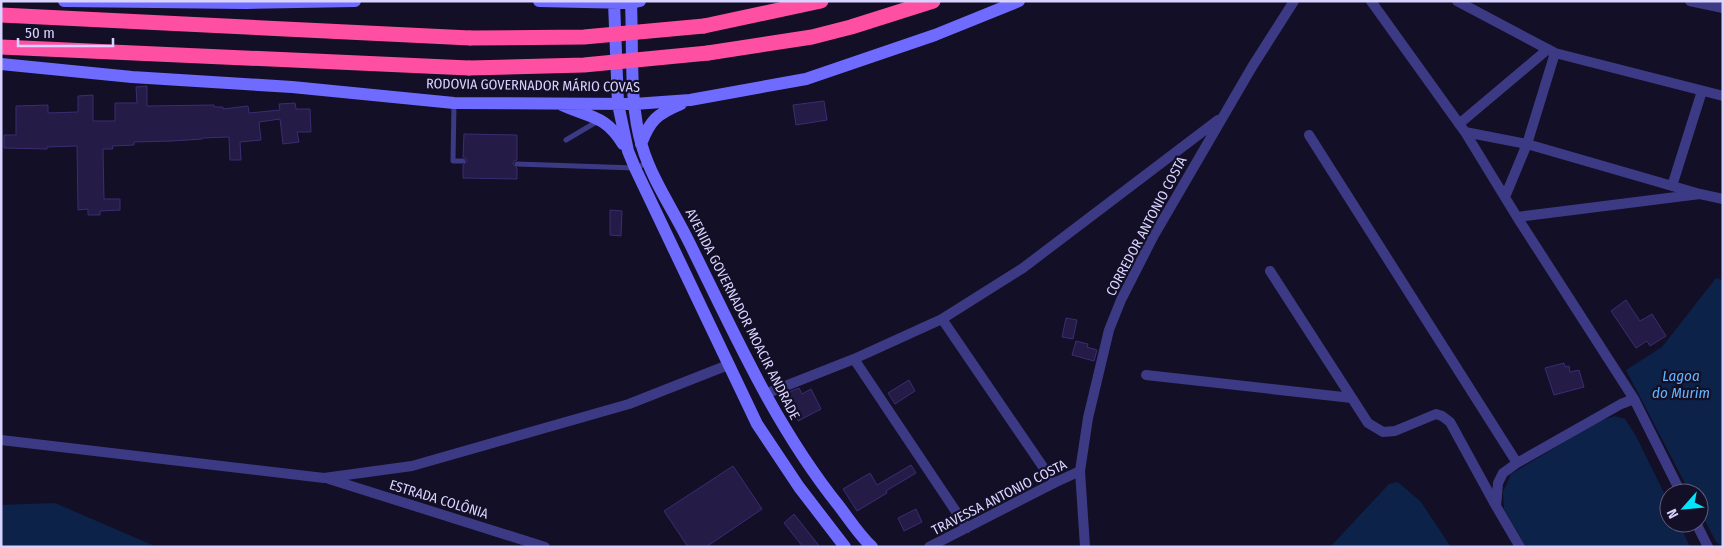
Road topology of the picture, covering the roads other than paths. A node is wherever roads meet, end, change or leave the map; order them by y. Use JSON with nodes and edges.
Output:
{"nodes":[{"id":1,"x":64,"y":1,"type":"edge"},
{"id":2,"x":346,"y":1,"type":"edge"},
{"id":3,"x":355,"y":1,"type":"edge"},
{"id":4,"x":539,"y":1,"type":"edge"},
{"id":5,"x":821,"y":1,"type":"edge"},
{"id":6,"x":933,"y":1,"type":"edge"},
{"id":7,"x":1019,"y":1,"type":"edge"},
{"id":8,"x":1294,"y":1,"type":"edge"},
{"id":9,"x":1371,"y":1,"type":"edge"},
{"id":10,"x":1457,"y":1,"type":"edge"},
{"id":11,"x":1690,"y":1,"type":"edge"},
{"id":12,"x":614,"y":2,"type":"edge"},
{"id":13,"x":636,"y":2,"type":"edge"},
{"id":14,"x":1723,"y":8,"type":"edge"},
{"id":15,"x":1,"y":16,"type":"edge"},
{"id":16,"x":1,"y":47,"type":"edge"},
{"id":17,"x":1552,"y":51,"type":"junction"},
{"id":18,"x":1,"y":64,"type":"edge"},
{"id":19,"x":1702,"y":91,"type":"junction"},
{"id":20,"x":1723,"y":96,"type":"edge"},
{"id":21,"x":690,"y":100,"type":"junction"},
{"id":22,"x":454,"y":103,"type":"junction"},
{"id":23,"x":557,"y":103,"type":"junction"},
{"id":24,"x":618,"y":104,"type":"junction"},
{"id":25,"x":634,"y":104,"type":"junction"},
{"id":26,"x":1223,"y":117,"type":"junction"},
{"id":27,"x":601,"y":120,"type":"junction"},
{"id":28,"x":1462,"y":128,"type":"junction"},
{"id":29,"x":1308,"y":135,"type":"dead end"},
{"id":30,"x":566,"y":140,"type":"dead end"},
{"id":31,"x":641,"y":144,"type":"junction"},
{"id":32,"x":1527,"y":144,"type":"junction"},
{"id":33,"x":628,"y":151,"type":"junction"},
{"id":34,"x":463,"y":161,"type":"dead end"},
{"id":35,"x":648,"y":163,"type":"junction"},
{"id":36,"x":517,"y":164,"type":"dead end"},
{"id":37,"x":634,"y":168,"type":"junction"},
{"id":38,"x":1672,"y":186,"type":"junction"},
{"id":39,"x":1700,"y":194,"type":"junction"},
{"id":40,"x":1504,"y":197,"type":"junction"},
{"id":41,"x":1723,"y":200,"type":"edge"},
{"id":42,"x":1517,"y":217,"type":"junction"},
{"id":43,"x":1270,"y":271,"type":"dead end"},
{"id":44,"x":942,"y":319,"type":"junction"},
{"id":45,"x":854,"y":359,"type":"junction"},
{"id":46,"x":728,"y":365,"type":"junction"},
{"id":47,"x":1146,"y":375,"type":"dead end"},
{"id":48,"x":765,"y":394,"type":"junction"},
{"id":49,"x":1352,"y":398,"type":"junction"},
{"id":50,"x":1634,"y":398,"type":"junction"},
{"id":51,"x":1,"y":440,"type":"edge"},
{"id":52,"x":1517,"y":463,"type":"junction"},
{"id":53,"x":1080,"y":471,"type":"junction"},
{"id":54,"x":324,"y":478,"type":"junction"},
{"id":55,"x":1054,"y":483,"type":"junction"},
{"id":56,"x":1676,"y":483,"type":"edge"},
{"id":57,"x":1496,"y":506,"type":"junction"},
{"id":58,"x":967,"y":528,"type":"junction"},
{"id":59,"x":1701,"y":533,"type":"edge"},
{"id":60,"x":545,"y":547,"type":"edge"},
{"id":61,"x":845,"y":547,"type":"edge"},
{"id":62,"x":872,"y":547,"type":"edge"},
{"id":63,"x":929,"y":547,"type":"edge"},
{"id":64,"x":1085,"y":547,"type":"edge"},
{"id":65,"x":1520,"y":547,"type":"edge"},
{"id":66,"x":1708,"y":547,"type":"edge"}],
"edges":[{"from":1,"to":2,"type":"main road"},
{"from":2,"to":3,"type":"main road"},
{"from":4,"to":12,"type":"main road"},
{"from":5,"to":15,"type":"highway","bridge":true},
{"from":6,"to":16,"type":"highway","name":"RODOVIA GOVERNADOR MÁRIO COVAS","bridge":true},
{"from":7,"to":21,"type":"main road","name":"RODOVIA GOVERNADOR MÁRIO COVAS"},
{"from":8,"to":26,"type":"street","name":"CORREDOR ANTONIO COSTA"},
{"from":9,"to":28,"type":"street"},
{"from":10,"to":17,"type":"street"},
{"from":11,"to":14,"type":"street"},
{"from":12,"to":13,"type":"main road"},
{"from":12,"to":24,"type":"main road"},
{"from":13,"to":25,"type":"main road","name":"AVENIDA GOVERNADOR MOACIR ANDRADE"},
{"from":17,"to":19,"type":"street"},
{"from":17,"to":28,"type":"street"},
{"from":17,"to":32,"type":"street"},
{"from":18,"to":22,"type":"main road","name":"RODOVIA GOVERNADOR MÁRIO COVAS"},
{"from":19,"to":20,"type":"street"},
{"from":19,"to":38,"type":"street"},
{"from":21,"to":25,"type":"main road","name":"RODOVIA GOVERNADOR MÁRIO COVAS"},
{"from":21,"to":31,"type":"main road"},
{"from":22,"to":23,"type":"main road","name":"RODOVIA GOVERNADOR MÁRIO COVAS"},
{"from":22,"to":34,"type":"lane"},
{"from":23,"to":24,"type":"main road","name":"RODOVIA GOVERNADOR MÁRIO COVAS"},
{"from":23,"to":27,"type":"main road"},
{"from":24,"to":25,"type":"main road","name":"RODOVIA GOVERNADOR MÁRIO COVAS"},
{"from":24,"to":33,"type":"main road"},
{"from":25,"to":31,"type":"main road","name":"AVENIDA GOVERNADOR MOACIR ANDRADE"},
{"from":26,"to":44,"type":"street"},
{"from":26,"to":53,"type":"street","name":"CORREDOR ANTONIO COSTA"},
{"from":27,"to":30,"type":"lane"},
{"from":27,"to":33,"type":"main road"},
{"from":28,"to":32,"type":"street"},
{"from":28,"to":40,"type":"street"},
{"from":29,"to":52,"type":"street"},
{"from":31,"to":35,"type":"main road","name":"AVENIDA GOVERNADOR MOACIR ANDRADE"},
{"from":32,"to":38,"type":"street"},
{"from":32,"to":40,"type":"street"},
{"from":33,"to":37,"type":"main road"},
{"from":35,"to":37,"type":"lane"},
{"from":35,"to":48,"type":"main road","name":"AVENIDA GOVERNADOR MOACIR ANDRADE"},
{"from":36,"to":37,"type":"lane"},
{"from":37,"to":46,"type":"main road"},
{"from":38,"to":39,"type":"street"},
{"from":39,"to":41,"type":"street"},
{"from":39,"to":42,"type":"street"},
{"from":40,"to":42,"type":"street"},
{"from":42,"to":50,"type":"street"},
{"from":43,"to":49,"type":"street"},
{"from":44,"to":45,"type":"street"},
{"from":44,"to":55,"type":"street"},
{"from":45,"to":48,"type":"street"},
{"from":45,"to":58,"type":"street"},
{"from":46,"to":54,"type":"street"},
{"from":46,"to":61,"type":"main road"},
{"from":47,"to":49,"type":"street"},
{"from":48,"to":62,"type":"main road","name":"AVENIDA GOVERNADOR MOACIR ANDRADE"},
{"from":49,"to":57,"type":"street"},
{"from":50,"to":52,"type":"street"},
{"from":50,"to":56,"type":"street"},
{"from":51,"to":54,"type":"street"},
{"from":52,"to":57,"type":"street"},
{"from":53,"to":55,"type":"street","name":"TRAVESSA ANTONIO COSTA"},
{"from":53,"to":64,"type":"street","name":"CORREDOR ANTONIO COSTA"},
{"from":54,"to":60,"type":"street","name":"ESTRADA COLÔNIA"},
{"from":55,"to":58,"type":"street","name":"TRAVESSA ANTONIO COSTA"},
{"from":57,"to":65,"type":"street"},
{"from":58,"to":63,"type":"street","name":"TRAVESSA ANTONIO COSTA"},
{"from":59,"to":66,"type":"street"}]}
